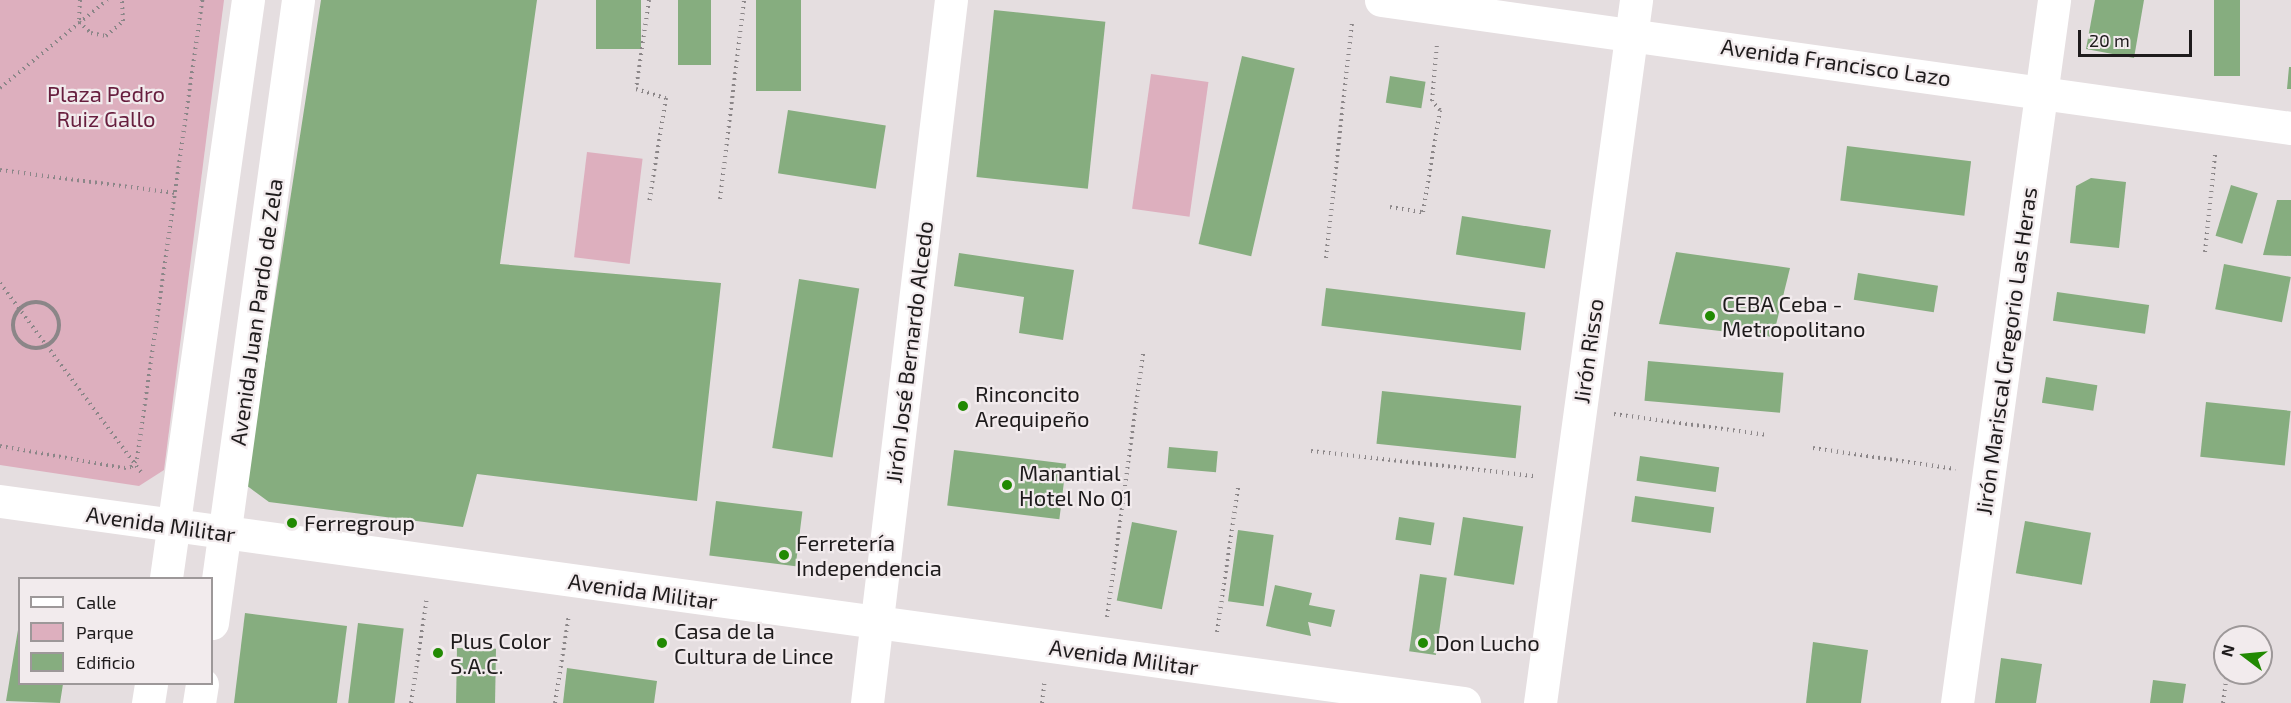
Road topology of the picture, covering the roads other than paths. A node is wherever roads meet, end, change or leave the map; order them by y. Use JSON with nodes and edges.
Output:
{"nodes":[{"id":1,"x":248,"y":0,"type":"edge"},
{"id":2,"x":298,"y":0,"type":"edge"},
{"id":3,"x":951,"y":0,"type":"edge"},
{"id":4,"x":1636,"y":0,"type":"edge"},
{"id":5,"x":2054,"y":0,"type":"edge"},
{"id":6,"x":1441,"y":4,"type":"edge"},
{"id":7,"x":1367,"y":6,"type":"edge"},
{"id":8,"x":1633,"y":34,"type":"junction"},
{"id":9,"x":2042,"y":91,"type":"junction"},
{"id":10,"x":2291,"y":128,"type":"edge"},
{"id":11,"x":0,"y":501,"type":"edge"},
{"id":12,"x":174,"y":525,"type":"junction"},
{"id":13,"x":226,"y":533,"type":"junction"},
{"id":14,"x":166,"y":577,"type":"edge"},
{"id":15,"x":213,"y":617,"type":"edge"},
{"id":16,"x":877,"y":623,"type":"junction"},
{"id":17,"x":151,"y":685,"type":"edge"},
{"id":18,"x":202,"y":685,"type":"edge"},
{"id":19,"x":148,"y":703,"type":"edge"},
{"id":20,"x":199,"y":703,"type":"edge"},
{"id":21,"x":867,"y":703,"type":"edge"},
{"id":22,"x":1464,"y":703,"type":"edge"},
{"id":23,"x":1540,"y":703,"type":"edge"},
{"id":24,"x":1957,"y":703,"type":"edge"}],
"edges":[{"from":1,"to":12,"type":"street"},
{"from":2,"to":13,"type":"street","name":"Avenida Juan Pardo de Zela"},
{"from":3,"to":16,"type":"street","name":"Jirón José Bernardo Alcedo"},
{"from":4,"to":8,"type":"street","name":"Jirón Risso"},
{"from":5,"to":9,"type":"street","name":"Jirón Mariscal Gregorio Las Heras"},
{"from":6,"to":7,"type":"street","name":"Avenida Francisco Lazo"},
{"from":6,"to":8,"type":"street","name":"Avenida Francisco Lazo"},
{"from":8,"to":9,"type":"street","name":"Avenida Francisco Lazo"},
{"from":8,"to":23,"type":"street","name":"Jirón Risso"},
{"from":9,"to":10,"type":"street","name":"Avenida Francisco Lazo"},
{"from":9,"to":24,"type":"street","name":"Jirón Mariscal Gregorio Las Heras"},
{"from":11,"to":12,"type":"street","name":"Avenida Militar"},
{"from":12,"to":13,"type":"street","name":"Avenida Militar"},
{"from":12,"to":14,"type":"street"},
{"from":13,"to":15,"type":"street","name":"Avenida Juan Pardo de Zela"},
{"from":13,"to":16,"type":"street","name":"Avenida Militar"},
{"from":16,"to":21,"type":"street","name":"Jirón José Bernardo Alcedo"},
{"from":16,"to":22,"type":"street","name":"Avenida Militar"},
{"from":17,"to":19,"type":"street"},
{"from":18,"to":20,"type":"street"}]}
